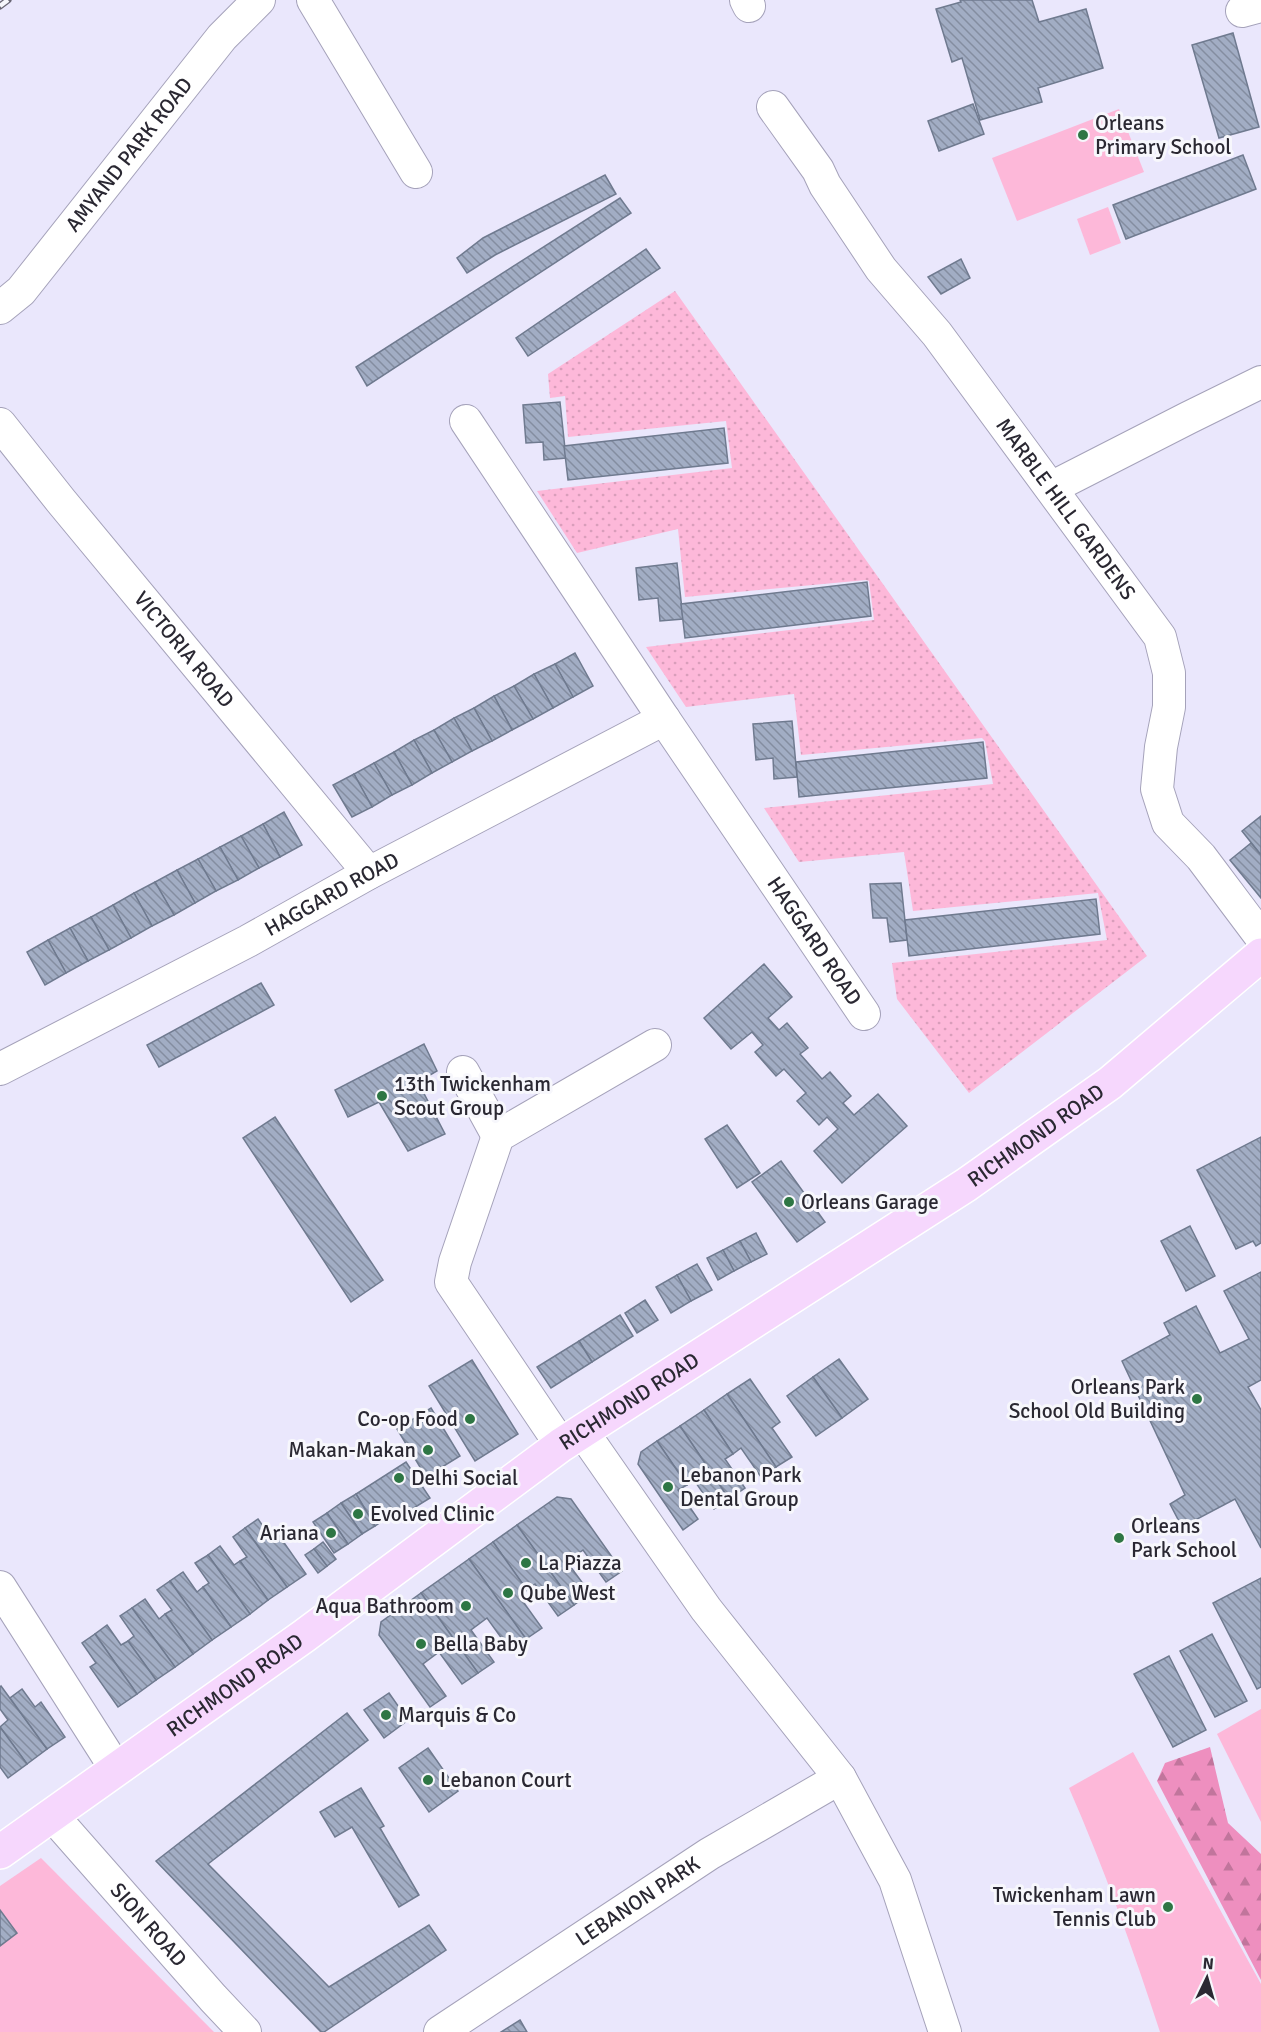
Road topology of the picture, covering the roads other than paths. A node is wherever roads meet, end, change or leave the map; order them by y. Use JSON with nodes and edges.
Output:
{"nodes":[{"id":1,"x":259,"y":0,"type":"edge"},
{"id":2,"x":313,"y":0,"type":"edge"},
{"id":3,"x":773,"y":107,"type":"dead end"},
{"id":4,"x":416,"y":172,"type":"dead end"},
{"id":5,"x":0,"y":308,"type":"edge"},
{"id":6,"x":1261,"y":382,"type":"edge"},
{"id":7,"x":466,"y":421,"type":"dead end"},
{"id":8,"x":0,"y":424,"type":"edge"},
{"id":9,"x":1051,"y":488,"type":"junction"},
{"id":10,"x":664,"y":719,"type":"junction"},
{"id":11,"x":369,"y":873,"type":"junction"},
{"id":12,"x":1261,"y":937,"type":"edge"},
{"id":13,"x":1261,"y":955,"type":"edge"},
{"id":14,"x":864,"y":1014,"type":"dead end"},
{"id":15,"x":655,"y":1045,"type":"dead end"},
{"id":16,"x":0,"y":1069,"type":"edge"},
{"id":17,"x":463,"y":1072,"type":"dead end"},
{"id":18,"x":498,"y":1136,"type":"junction"},
{"id":19,"x":572,"y":1438,"type":"junction"},
{"id":20,"x":0,"y":1587,"type":"edge"},
{"id":21,"x":116,"y":1768,"type":"junction"},
{"id":22,"x":840,"y":1778,"type":"junction"},
{"id":23,"x":52,"y":1815,"type":"junction"},
{"id":24,"x":0,"y":1852,"type":"edge"},
{"id":25,"x":245,"y":2032,"type":"edge"},
{"id":26,"x":440,"y":2032,"type":"edge"},
{"id":27,"x":945,"y":2032,"type":"edge"}],
"edges":[{"from":1,"to":5,"type":"street","name":"AMYAND PARK ROAD"},
{"from":2,"to":4,"type":"street"},
{"from":3,"to":9,"type":"street","name":"MARBLE HILL GARDENS"},
{"from":6,"to":9,"type":"street"},
{"from":7,"to":10,"type":"street","name":"HAGGARD ROAD"},
{"from":8,"to":11,"type":"street","name":"VICTORIA ROAD"},
{"from":9,"to":12,"type":"street","name":"MARBLE HILL GARDENS"},
{"from":10,"to":11,"type":"street","name":"HAGGARD ROAD"},
{"from":10,"to":14,"type":"street","name":"HAGGARD ROAD"},
{"from":11,"to":16,"type":"street","name":"HAGGARD ROAD"},
{"from":13,"to":19,"type":"main road","name":"RICHMOND ROAD"},
{"from":15,"to":18,"type":"street"},
{"from":17,"to":18,"type":"street"},
{"from":18,"to":19,"type":"street"},
{"from":19,"to":21,"type":"main road","name":"RICHMOND ROAD"},
{"from":19,"to":22,"type":"street"},
{"from":20,"to":21,"type":"street"},
{"from":21,"to":23,"type":"main road","name":"RICHMOND ROAD"},
{"from":22,"to":26,"type":"street","name":"LEBANON PARK"},
{"from":22,"to":27,"type":"street"},
{"from":23,"to":24,"type":"main road","name":"RICHMOND ROAD"},
{"from":23,"to":25,"type":"street","name":"SION ROAD"}]}
